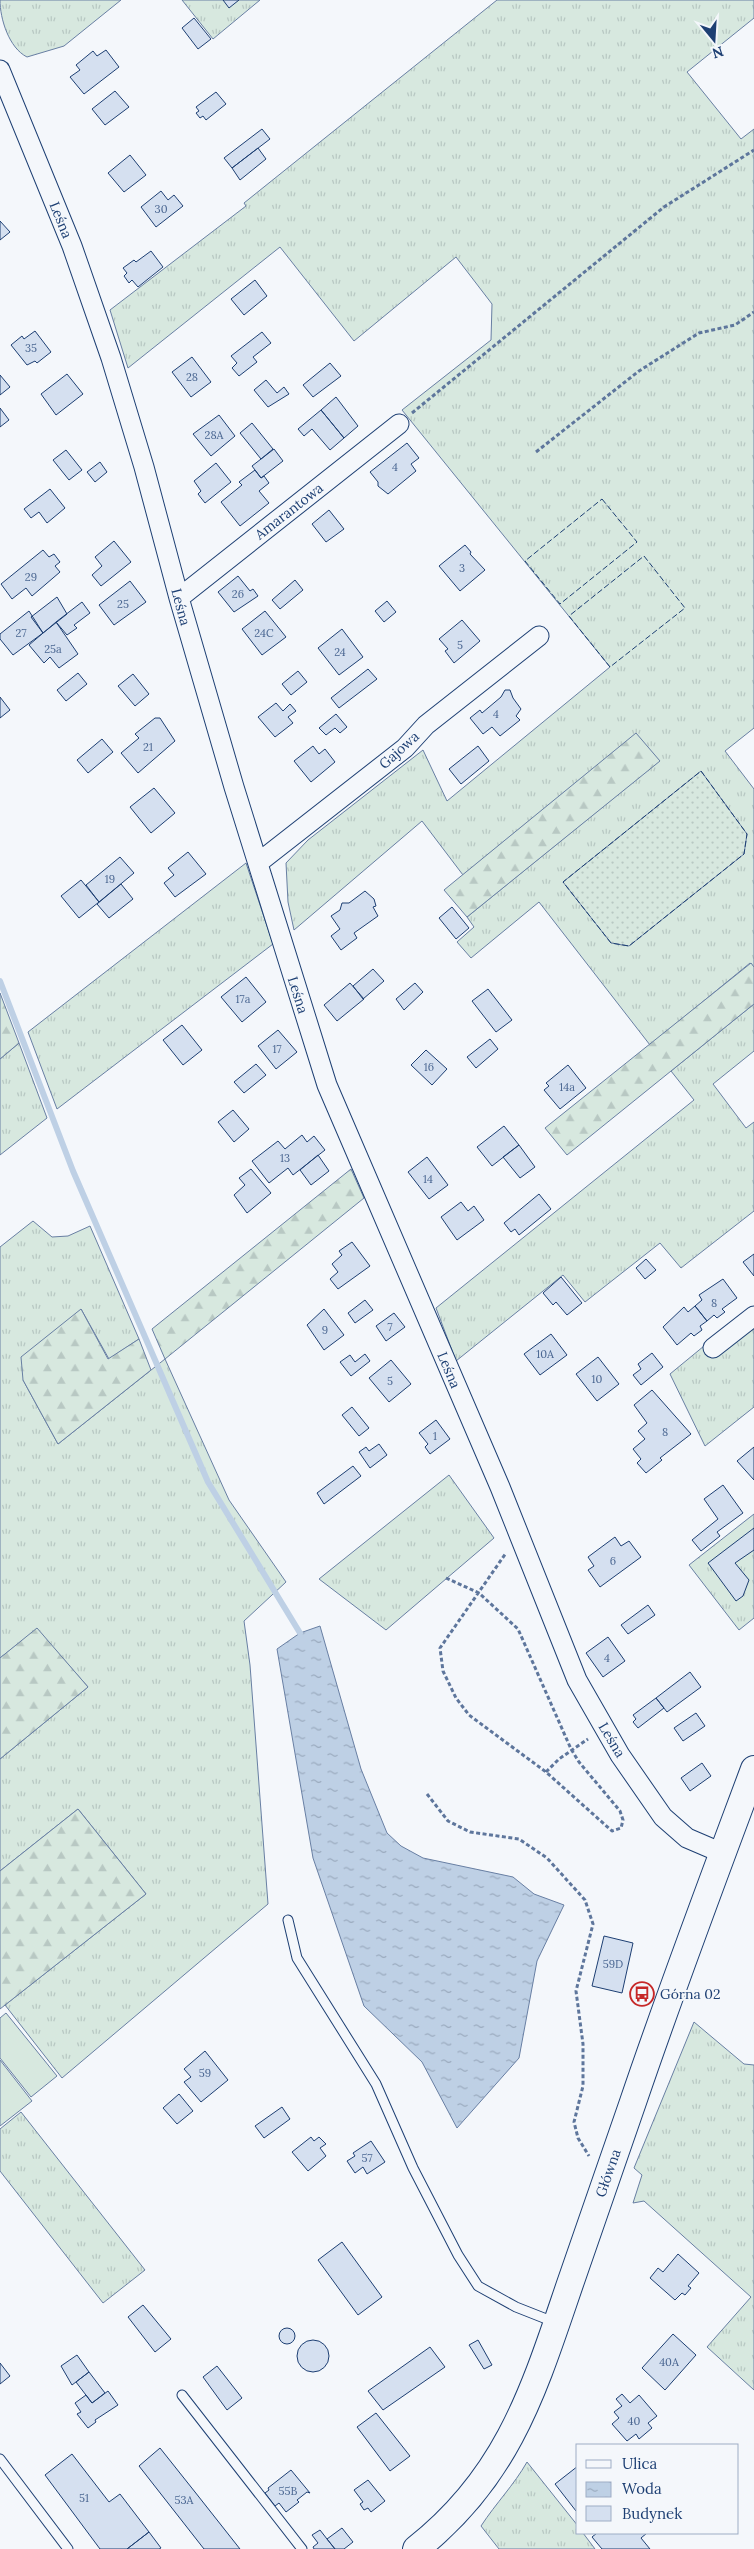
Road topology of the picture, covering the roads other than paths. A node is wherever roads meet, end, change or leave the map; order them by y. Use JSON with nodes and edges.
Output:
{"nodes":[{"id":1,"x":0,"y":70,"type":"edge"},
{"id":2,"x":399,"y":424,"type":"road end"},
{"id":3,"x":179,"y":598,"type":"junction"},
{"id":4,"x":539,"y":636,"type":"dead end"},
{"id":5,"x":258,"y":863,"type":"junction"},
{"id":6,"x":754,"y":1316,"type":"edge"},
{"id":7,"x":713,"y":1348,"type":"dead end"},
{"id":8,"x":754,"y":1769,"type":"edge"},
{"id":9,"x":722,"y":1853,"type":"junction"},
{"id":10,"x":288,"y":1920,"type":"dead end"},
{"id":11,"x":557,"y":2323,"type":"junction"},
{"id":12,"x":182,"y":2395,"type":"dead end"},
{"id":13,"x":0,"y":2459,"type":"edge"},
{"id":14,"x":68,"y":2549,"type":"edge"},
{"id":15,"x":302,"y":2549,"type":"edge"},
{"id":16,"x":416,"y":2549,"type":"edge"}],
"edges":[{"from":1,"to":3,"type":"street","name":"Leśna"},
{"from":2,"to":3,"type":"street","name":"Amarantowa"},
{"from":3,"to":5,"type":"street","name":"Leśna"},
{"from":4,"to":5,"type":"street","name":"Gajowa"},
{"from":5,"to":9,"type":"street","name":"Leśna"},
{"from":6,"to":7,"type":"street"},
{"from":8,"to":9,"type":"main road","name":"Główna"},
{"from":9,"to":11,"type":"main road","name":"Główna"},
{"from":10,"to":11,"type":"lane"},
{"from":11,"to":16,"type":"main road","name":"Główna"},
{"from":12,"to":15,"type":"lane"},
{"from":13,"to":14,"type":"lane"}]}
